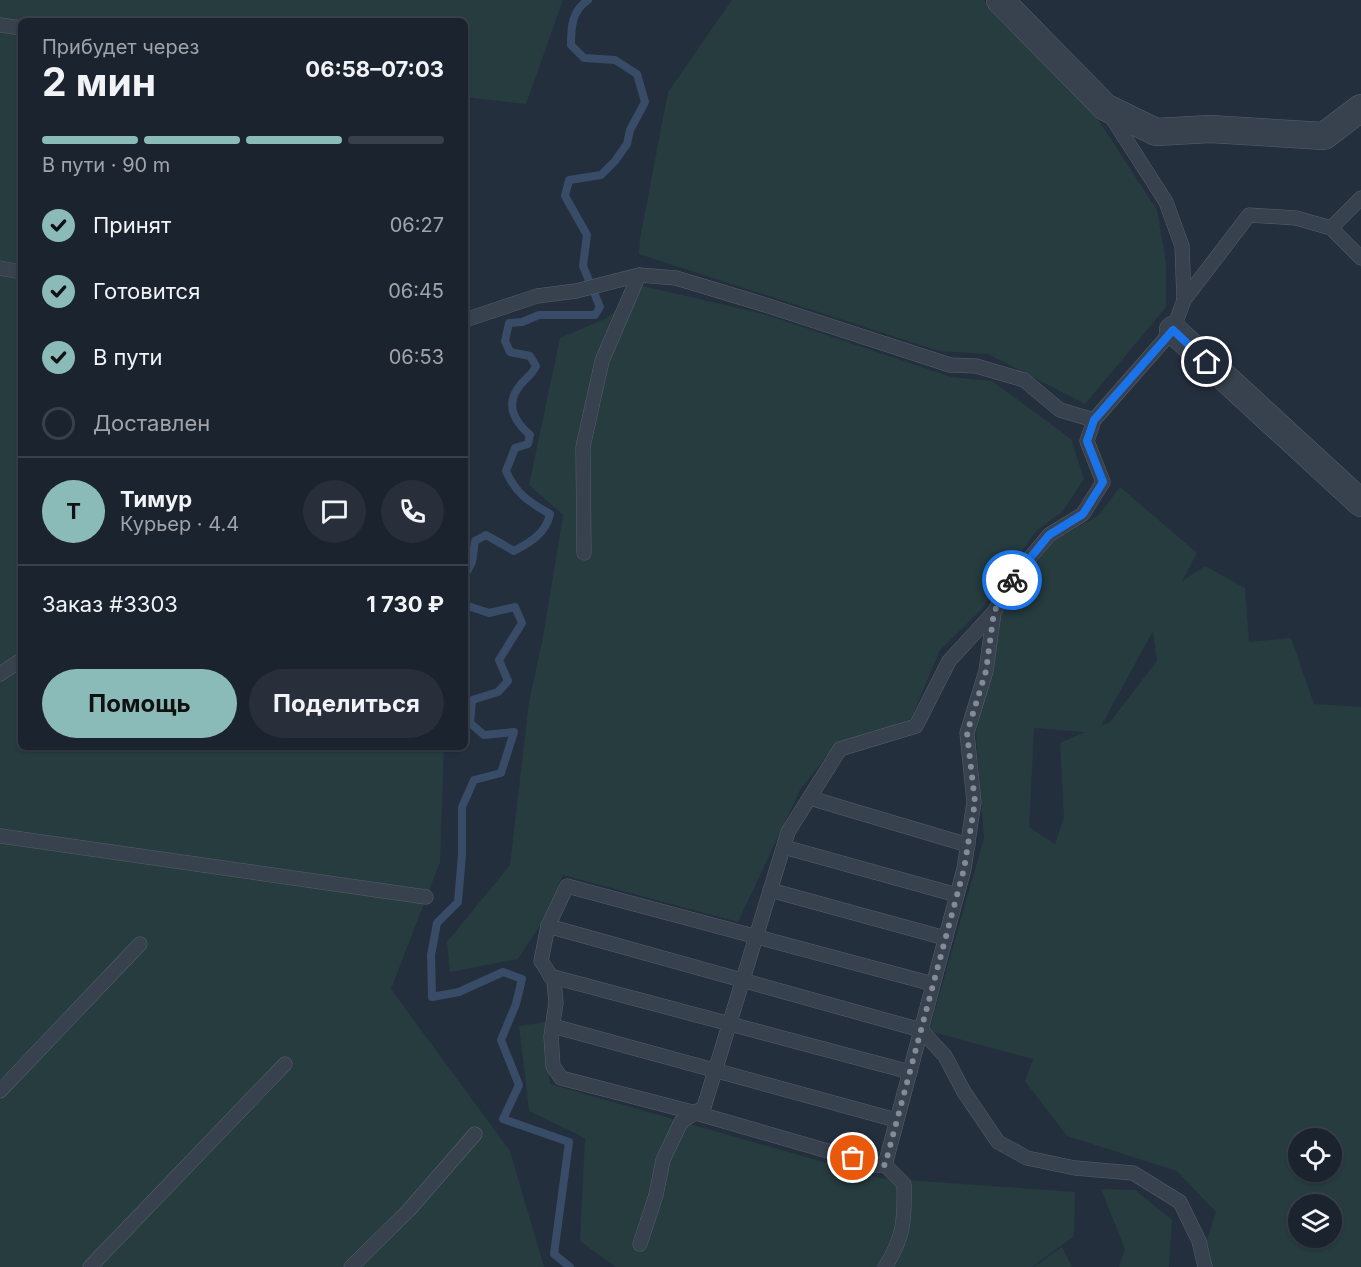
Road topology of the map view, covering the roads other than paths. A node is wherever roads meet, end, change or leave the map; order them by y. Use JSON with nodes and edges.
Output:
{"nodes":[{"id":1,"x":1000,"y":0,"type":"edge"},
{"id":2,"x":0,"y":25,"type":"edge"},
{"id":3,"x":18,"y":28,"type":"edge"},
{"id":4,"x":1105,"y":107,"type":"junction"},
{"id":5,"x":1361,"y":108,"type":"edge"},
{"id":6,"x":1361,"y":198,"type":"edge"},
{"id":7,"x":1331,"y":228,"type":"junction"},
{"id":8,"x":1361,"y":258,"type":"edge"},
{"id":9,"x":0,"y":268,"type":"edge"},
{"id":10,"x":18,"y":271,"type":"edge"},
{"id":11,"x":639,"y":275,"type":"junction"},
{"id":12,"x":1184,"y":300,"type":"junction"},
{"id":13,"x":468,"y":319,"type":"edge"},
{"id":14,"x":1173,"y":330,"type":"junction"},
{"id":15,"x":1094,"y":420,"type":"junction"},
{"id":16,"x":1361,"y":503,"type":"edge"},
{"id":17,"x":584,"y":553,"type":"dead end"},
{"id":18,"x":994,"y":612,"type":"junction"},
{"id":19,"x":18,"y":662,"type":"edge"},
{"id":20,"x":0,"y":674,"type":"edge"},
{"id":21,"x":810,"y":798,"type":"junction"},
{"id":22,"x":0,"y":836,"type":"edge"},
{"id":23,"x":968,"y":845,"type":"junction"},
{"id":24,"x":784,"y":846,"type":"junction"},
{"id":25,"x":770,"y":890,"type":"junction"},
{"id":26,"x":957,"y":895,"type":"junction"},
{"id":27,"x":426,"y":897,"type":"dead end"},
{"id":28,"x":548,"y":926,"type":"junction"},
{"id":29,"x":756,"y":936,"type":"junction"},
{"id":30,"x":945,"y":938,"type":"junction"},
{"id":31,"x":140,"y":944,"type":"dead end"},
{"id":32,"x":550,"y":976,"type":"junction"},
{"id":33,"x":742,"y":980,"type":"junction"},
{"id":34,"x":933,"y":984,"type":"junction"},
{"id":35,"x":729,"y":1024,"type":"junction"},
{"id":36,"x":553,"y":1026,"type":"junction"},
{"id":37,"x":921,"y":1030,"type":"junction"},
{"id":38,"x":285,"y":1064,"type":"dead end"},
{"id":39,"x":715,"y":1071,"type":"junction"},
{"id":40,"x":910,"y":1072,"type":"junction"},
{"id":41,"x":0,"y":1091,"type":"edge"},
{"id":42,"x":696,"y":1113,"type":"junction"},
{"id":43,"x":897,"y":1120,"type":"junction"},
{"id":44,"x":476,"y":1134,"type":"dead end"},
{"id":45,"x":885,"y":1165,"type":"junction"},
{"id":46,"x":640,"y":1244,"type":"dead end"},
{"id":47,"x":90,"y":1267,"type":"edge"},
{"id":48,"x":351,"y":1267,"type":"edge"},
{"id":49,"x":885,"y":1267,"type":"edge"},
{"id":50,"x":1205,"y":1267,"type":"edge"}],
"edges":[{"from":1,"to":4,"type":"street"},
{"from":2,"to":3,"type":"lane"},
{"from":4,"to":5,"type":"street"},
{"from":4,"to":12,"type":"lane"},
{"from":6,"to":7,"type":"lane"},
{"from":7,"to":8,"type":"lane"},
{"from":7,"to":12,"type":"lane"},
{"from":9,"to":10,"type":"lane"},
{"from":11,"to":13,"type":"lane"},
{"from":11,"to":15,"type":"lane"},
{"from":11,"to":17,"type":"lane"},
{"from":12,"to":14,"type":"lane"},
{"from":14,"to":15,"type":"lane"},
{"from":14,"to":16,"type":"street"},
{"from":15,"to":18,"type":"lane"},
{"from":18,"to":21,"type":"lane"},
{"from":18,"to":23,"type":"lane"},
{"from":19,"to":20,"type":"lane"},
{"from":21,"to":23,"type":"lane"},
{"from":21,"to":24,"type":"lane"},
{"from":22,"to":27,"type":"lane"},
{"from":23,"to":26,"type":"lane"},
{"from":24,"to":25,"type":"lane"},
{"from":24,"to":26,"type":"lane"},
{"from":25,"to":29,"type":"lane"},
{"from":25,"to":30,"type":"lane"},
{"from":26,"to":30,"type":"lane"},
{"from":28,"to":29,"type":"lane"},
{"from":28,"to":32,"type":"lane"},
{"from":28,"to":33,"type":"lane"},
{"from":29,"to":33,"type":"lane"},
{"from":29,"to":34,"type":"lane"},
{"from":30,"to":34,"type":"lane"},
{"from":31,"to":41,"type":"lane"},
{"from":32,"to":35,"type":"lane"},
{"from":32,"to":36,"type":"lane"},
{"from":33,"to":35,"type":"lane"},
{"from":33,"to":37,"type":"lane"},
{"from":34,"to":37,"type":"lane"},
{"from":35,"to":39,"type":"lane"},
{"from":35,"to":40,"type":"lane"},
{"from":36,"to":39,"type":"lane"},
{"from":36,"to":42,"type":"lane"},
{"from":37,"to":40,"type":"lane"},
{"from":37,"to":50,"type":"lane"},
{"from":38,"to":47,"type":"lane"},
{"from":39,"to":42,"type":"lane"},
{"from":39,"to":43,"type":"lane"},
{"from":40,"to":43,"type":"lane"},
{"from":42,"to":45,"type":"lane"},
{"from":42,"to":46,"type":"lane"},
{"from":43,"to":45,"type":"lane"},
{"from":44,"to":48,"type":"lane"},
{"from":45,"to":49,"type":"lane"}]}
